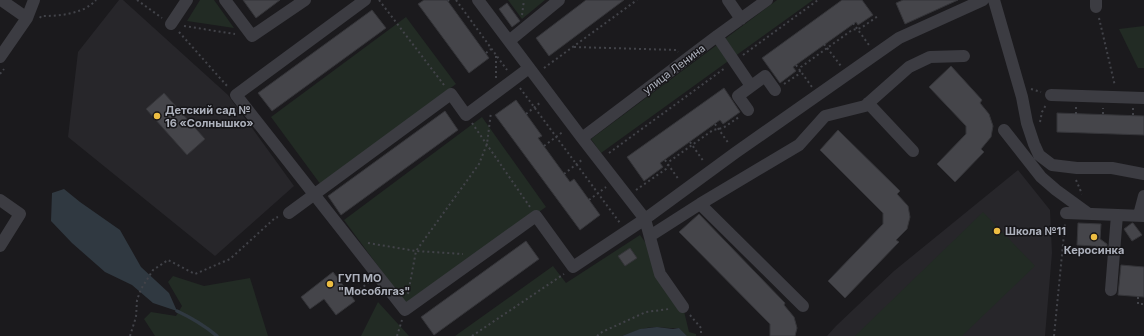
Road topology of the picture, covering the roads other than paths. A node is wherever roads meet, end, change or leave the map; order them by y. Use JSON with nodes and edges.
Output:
{"nodes":[{"id":1,"x":1,"y":0,"type":"edge"},
{"id":2,"x":34,"y":0,"type":"edge"},
{"id":3,"x":187,"y":0,"type":"edge"},
{"id":4,"x":225,"y":0,"type":"edge"},
{"id":5,"x":305,"y":0,"type":"edge"},
{"id":6,"x":366,"y":0,"type":"edge"},
{"id":7,"x":478,"y":0,"type":"edge"},
{"id":8,"x":559,"y":0,"type":"edge"},
{"id":9,"x":728,"y":0,"type":"edge"},
{"id":10,"x":767,"y":0,"type":"edge"},
{"id":11,"x":983,"y":0,"type":"edge"},
{"id":12,"x":994,"y":0,"type":"edge"},
{"id":13,"x":27,"y":18,"type":"junction"},
{"id":14,"x":741,"y":19,"type":"junction"},
{"id":15,"x":171,"y":24,"type":"road end"},
{"id":16,"x":717,"y":36,"type":"junction"},
{"id":17,"x":509,"y":41,"type":"junction"},
{"id":18,"x":964,"y":56,"type":"dead end"},
{"id":19,"x":0,"y":58,"type":"edge"},
{"id":20,"x":532,"y":71,"type":"junction"},
{"id":21,"x":751,"y":86,"type":"junction"},
{"id":22,"x":775,"y":90,"type":"road end"},
{"id":23,"x":1051,"y":94,"type":"road end"},
{"id":24,"x":1144,"y":98,"type":"edge"},
{"id":25,"x":868,"y":103,"type":"junction"},
{"id":26,"x":748,"y":110,"type":"road end"},
{"id":27,"x":1004,"y":130,"type":"dead end"},
{"id":28,"x":582,"y":138,"type":"junction"},
{"id":29,"x":913,"y":150,"type":"dead end"},
{"id":30,"x":1144,"y":174,"type":"edge"},
{"id":31,"x":314,"y":194,"type":"junction"},
{"id":32,"x":1144,"y":196,"type":"edge"},
{"id":33,"x":0,"y":200,"type":"edge"},
{"id":34,"x":700,"y":204,"type":"junction"},
{"id":35,"x":288,"y":213,"type":"road end"},
{"id":36,"x":1066,"y":213,"type":"road end"},
{"id":37,"x":1089,"y":214,"type":"junction"},
{"id":38,"x":1117,"y":215,"type":"junction"},
{"id":39,"x":1141,"y":215,"type":"edge"},
{"id":40,"x":645,"y":219,"type":"junction"},
{"id":41,"x":650,"y":236,"type":"junction"},
{"id":42,"x":0,"y":246,"type":"edge"},
{"id":43,"x":1111,"y":290,"type":"dead end"},
{"id":44,"x":803,"y":306,"type":"dead end"},
{"id":45,"x":683,"y":307,"type":"road end"}],
"edges":[{"from":1,"to":13,"type":"street"},
{"from":2,"to":13,"type":"street"},
{"from":3,"to":15,"type":"street"},
{"from":4,"to":5,"type":"street"},
{"from":6,"to":31,"type":"street"},
{"from":7,"to":17,"type":"street"},
{"from":8,"to":17,"type":"street"},
{"from":9,"to":14,"type":"street"},
{"from":10,"to":14,"type":"street","name":"улица Ленина"},
{"from":11,"to":40,"type":"street"},
{"from":12,"to":30,"type":"street"},
{"from":13,"to":19,"type":"street"},
{"from":14,"to":16,"type":"street","name":"улица Ленина"},
{"from":16,"to":21,"type":"street"},
{"from":16,"to":28,"type":"street","name":"улица Ленина"},
{"from":17,"to":20,"type":"street"},
{"from":18,"to":25,"type":"street"},
{"from":20,"to":28,"type":"street"},
{"from":20,"to":31,"type":"street"},
{"from":21,"to":22,"type":"street"},
{"from":21,"to":26,"type":"street"},
{"from":23,"to":24,"type":"street"},
{"from":25,"to":29,"type":"street"},
{"from":25,"to":34,"type":"street"},
{"from":27,"to":37,"type":"street"},
{"from":28,"to":40,"type":"street"},
{"from":31,"to":35,"type":"street"},
{"from":31,"to":40,"type":"street"},
{"from":32,"to":39,"type":"street"},
{"from":33,"to":42,"type":"street"},
{"from":34,"to":41,"type":"street"},
{"from":34,"to":44,"type":"street"},
{"from":36,"to":37,"type":"street"},
{"from":37,"to":38,"type":"street"},
{"from":38,"to":39,"type":"street"},
{"from":38,"to":43,"type":"street"},
{"from":40,"to":41,"type":"street"},
{"from":41,"to":45,"type":"street"}]}
